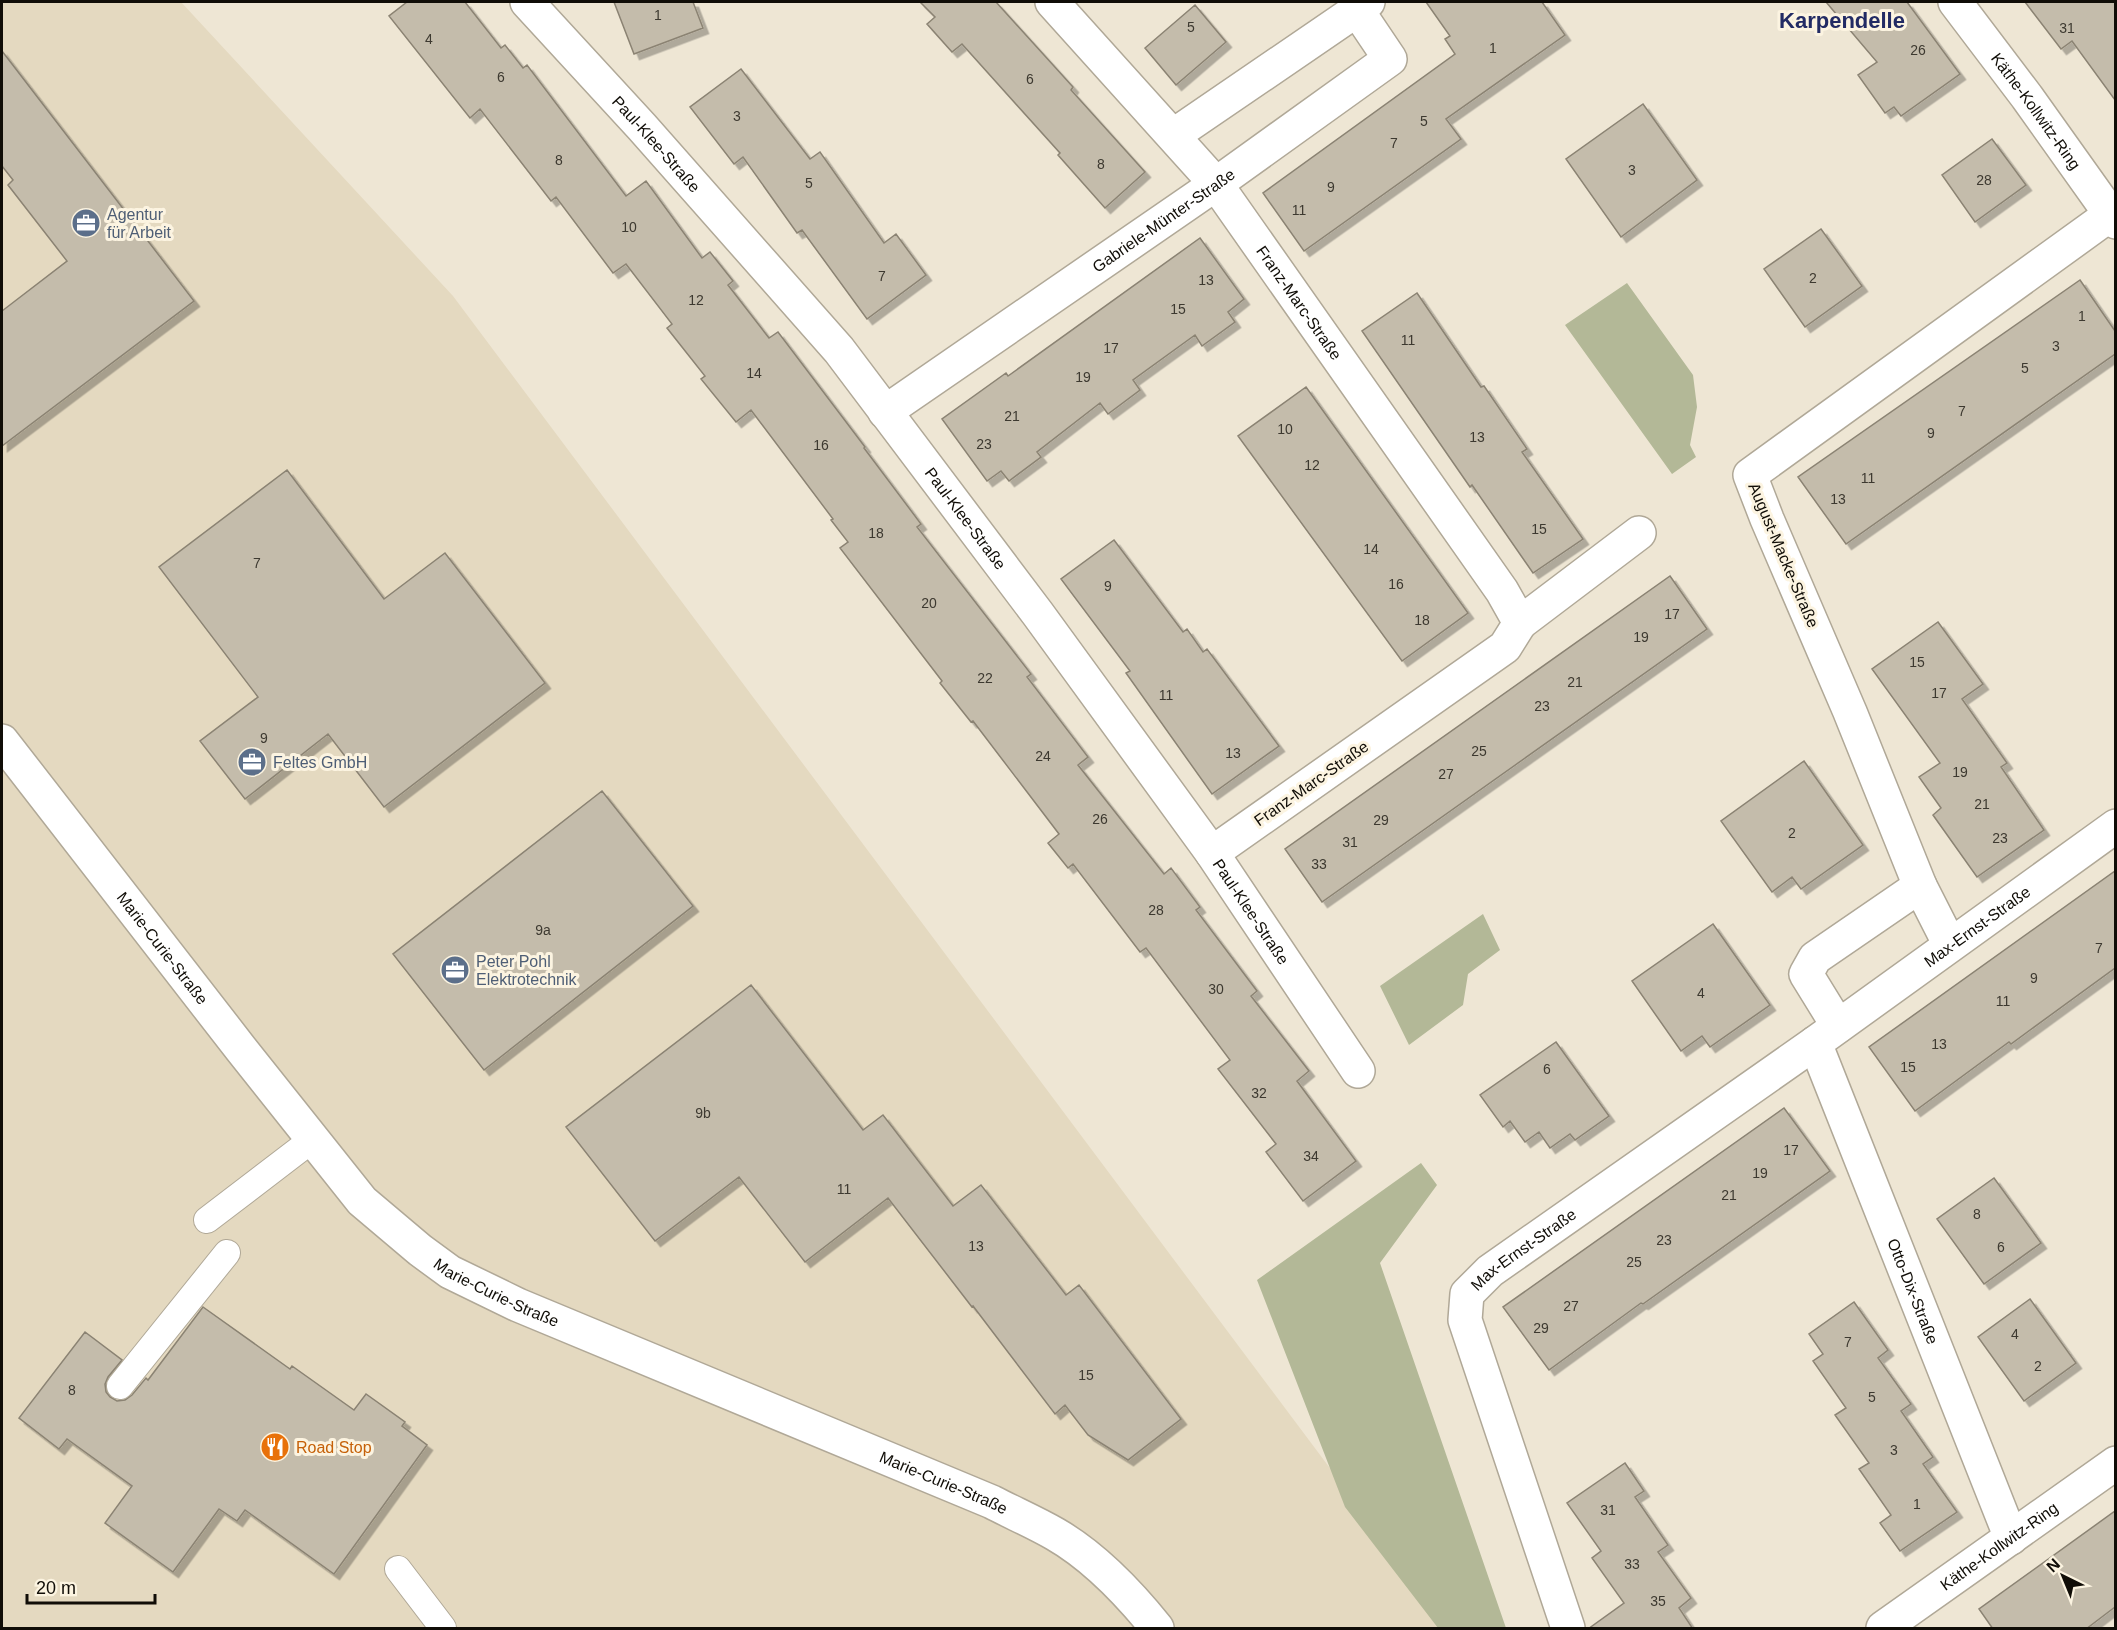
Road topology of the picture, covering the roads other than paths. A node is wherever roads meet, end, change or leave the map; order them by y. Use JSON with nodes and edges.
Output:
{"nodes":[{"id":1,"x":527,"y":2,"type":"edge"},
{"id":2,"x":1052,"y":2,"type":"edge"},
{"id":3,"x":1955,"y":2,"type":"edge"},
{"id":4,"x":1362,"y":6,"type":"edge"},
{"id":5,"x":1174,"y":135,"type":"junction"},
{"id":6,"x":1216,"y":184,"type":"junction"},
{"id":7,"x":2113,"y":218,"type":"edge"},
{"id":8,"x":885,"y":412,"type":"junction"},
{"id":9,"x":1639,"y":533,"type":"dead end"},
{"id":10,"x":1520,"y":623,"type":"junction"},
{"id":11,"x":2,"y":741,"type":"edge"},
{"id":12,"x":2115,"y":826,"type":"edge"},
{"id":13,"x":1212,"y":853,"type":"junction"},
{"id":14,"x":1920,"y":886,"type":"junction"},
{"id":15,"x":1950,"y":945,"type":"junction"},
{"id":16,"x":1827,"y":1035,"type":"junction"},
{"id":17,"x":1358,"y":1071,"type":"dead end"},
{"id":18,"x":313,"y":1139,"type":"junction"},
{"id":19,"x":207,"y":1220,"type":"dead end"},
{"id":20,"x":227,"y":1253,"type":"dead end"},
{"id":21,"x":120,"y":1386,"type":"dead end"},
{"id":22,"x":2115,"y":1463,"type":"edge"},
{"id":23,"x":2011,"y":1538,"type":"junction"},
{"id":24,"x":398,"y":1569,"type":"dead end"},
{"id":25,"x":443,"y":1629,"type":"edge"},
{"id":26,"x":1157,"y":1629,"type":"edge"},
{"id":27,"x":1568,"y":1629,"type":"edge"},
{"id":28,"x":1883,"y":1629,"type":"edge"}],
"edges":[{"from":1,"to":8,"type":"street","name":"Paul-Klee-Straße"},
{"from":2,"to":5,"type":"street","name":"Franz-Marc-Straße"},
{"from":3,"to":7,"type":"street","name":"Käthe-Kollwitz-Ring"},
{"from":4,"to":5,"type":"street","name":"Gabriele-Münter-Straße"},
{"from":4,"to":6,"type":"street","name":"Gabriele-Münter-Straße"},
{"from":5,"to":6,"type":"street","name":"Franz-Marc-Straße"},
{"from":6,"to":8,"type":"street","name":"Gabriele-Münter-Straße"},
{"from":6,"to":10,"type":"street","name":"Franz-Marc-Straße"},
{"from":7,"to":14,"type":"street","name":"August-Macke-Straße"},
{"from":8,"to":13,"type":"street","name":"Paul-Klee-Straße"},
{"from":9,"to":10,"type":"street","name":"Franz-Marc-Straße"},
{"from":10,"to":13,"type":"street","name":"Franz-Marc-Straße"},
{"from":11,"to":18,"type":"street","name":"Marie-Curie-Straße"},
{"from":12,"to":15,"type":"street","name":"Max-Ernst-Straße"},
{"from":13,"to":17,"type":"street","name":"Paul-Klee-Straße"},
{"from":14,"to":15,"type":"street","name":"August-Macke-Straße"},
{"from":14,"to":16,"type":"street"},
{"from":15,"to":16,"type":"street","name":"Max-Ernst-Straße"},
{"from":16,"to":23,"type":"street","name":"Otto-Dix-Straße"},
{"from":16,"to":27,"type":"street","name":"Max-Ernst-Straße"},
{"from":18,"to":19,"type":"lane"},
{"from":18,"to":26,"type":"street","name":"Marie-Curie-Straße"},
{"from":20,"to":21,"type":"lane"},
{"from":22,"to":23,"type":"street","name":"Käthe-Kollwitz-Ring"},
{"from":23,"to":28,"type":"street","name":"Käthe-Kollwitz-Ring"},
{"from":24,"to":25,"type":"lane"}]}
